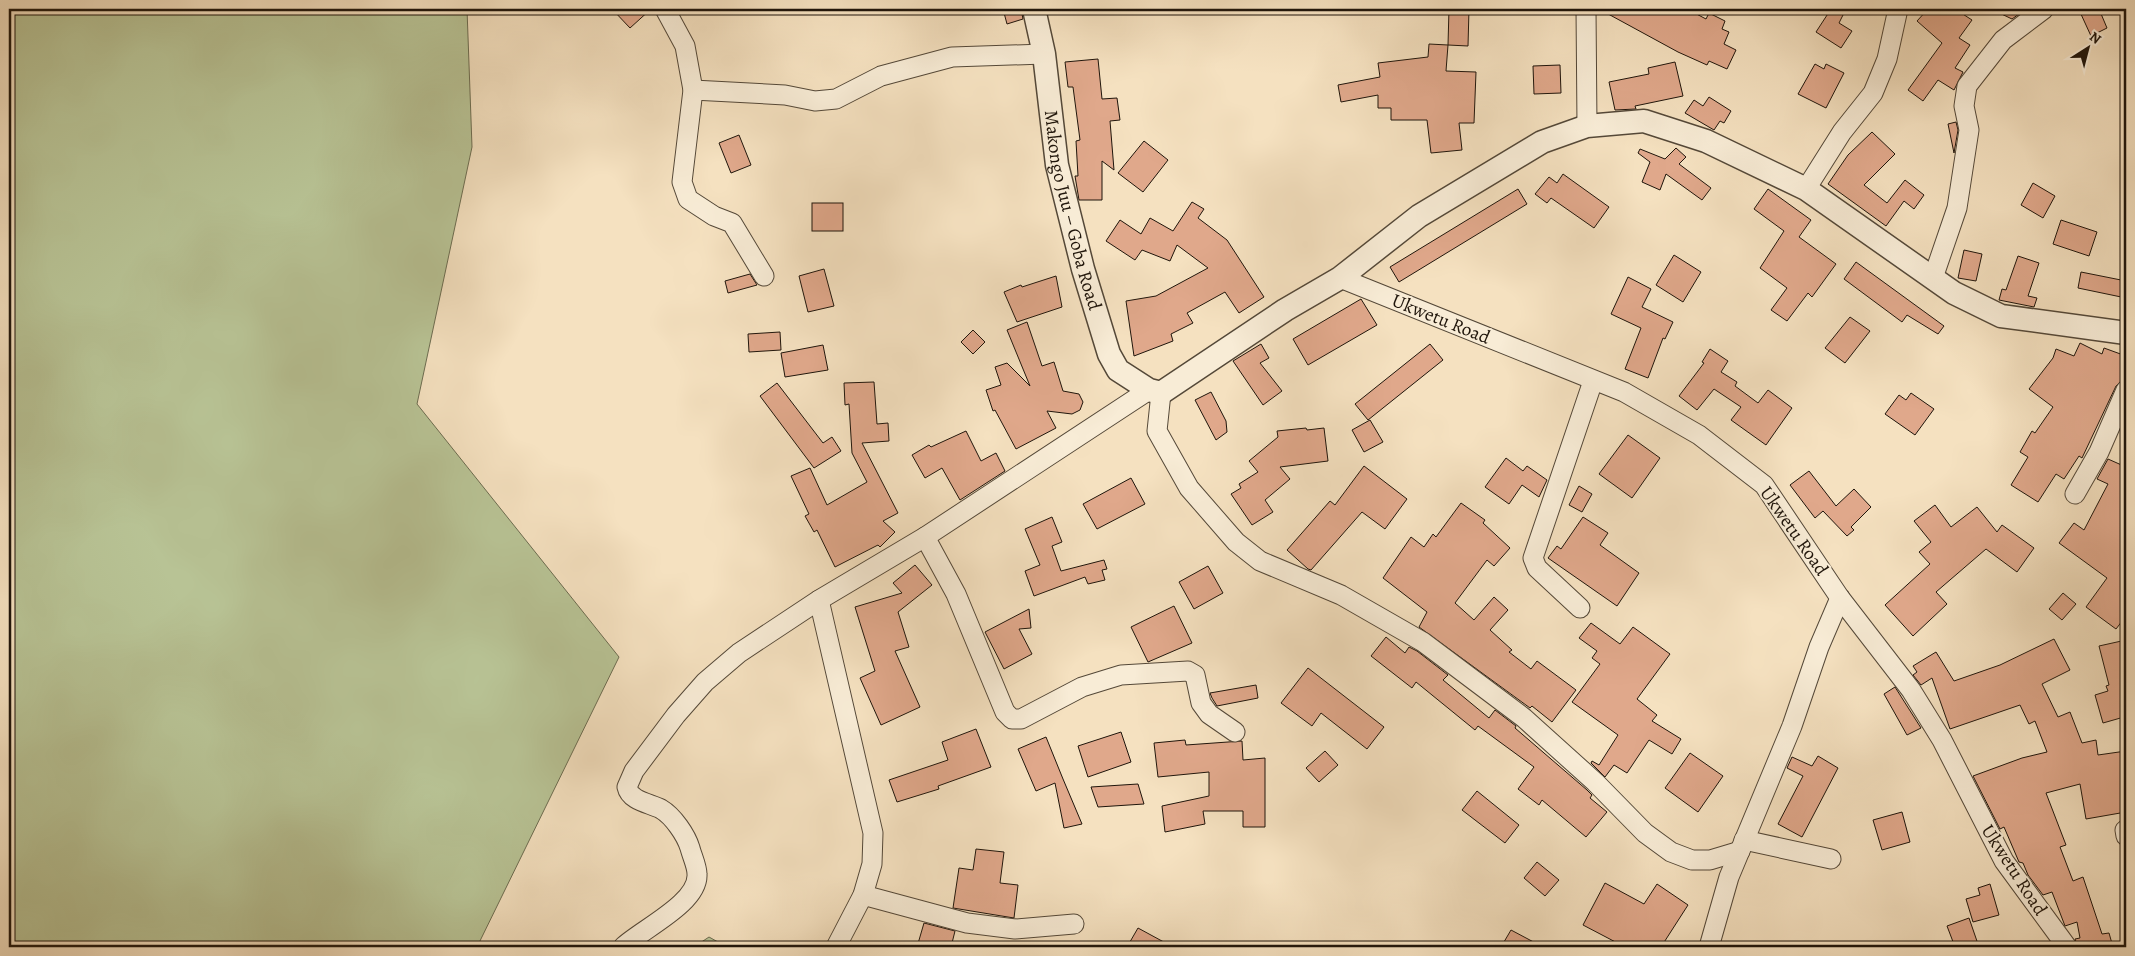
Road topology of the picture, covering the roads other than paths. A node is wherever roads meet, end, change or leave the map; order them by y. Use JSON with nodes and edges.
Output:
{"nodes":[{"id":1,"x":666,"y":9,"type":"edge"},
{"id":2,"x":1034,"y":9,"type":"edge"},
{"id":3,"x":1586,"y":9,"type":"edge"},
{"id":4,"x":1898,"y":9,"type":"edge"},
{"id":5,"x":2044,"y":9,"type":"edge"},
{"id":6,"x":1044,"y":54,"type":"junction"},
{"id":7,"x":693,"y":90,"type":"junction"},
{"id":8,"x":1587,"y":126,"type":"junction"},
{"id":9,"x":1806,"y":189,"type":"junction"},
{"id":10,"x":764,"y":276,"type":"dead end"},
{"id":11,"x":1340,"y":278,"type":"junction"},
{"id":12,"x":1933,"y":278,"type":"junction"},
{"id":13,"x":2126,"y":333,"type":"edge"},
{"id":14,"x":1593,"y":381,"type":"junction"},
{"id":15,"x":2126,"y":390,"type":"edge"},
{"id":16,"x":1155,"y":392,"type":"junction"},
{"id":17,"x":2075,"y":494,"type":"dead end"},
{"id":18,"x":925,"y":537,"type":"junction"},
{"id":19,"x":1840,"y":598,"type":"junction"},
{"id":20,"x":819,"y":600,"type":"junction"},
{"id":21,"x":1580,"y":608,"type":"dead end"},
{"id":22,"x":1235,"y":732,"type":"dead end"},
{"id":23,"x":1742,"y":846,"type":"junction"},
{"id":24,"x":1832,"y":859,"type":"dead end"},
{"id":25,"x":863,"y":895,"type":"junction"},
{"id":26,"x":1074,"y":924,"type":"dead end"},
{"id":27,"x":623,"y":947,"type":"edge"},
{"id":28,"x":836,"y":947,"type":"edge"},
{"id":29,"x":1708,"y":947,"type":"edge"},
{"id":30,"x":2067,"y":947,"type":"edge"}],
"edges":[{"from":1,"to":7,"type":"street"},
{"from":2,"to":6,"type":"street","name":"Makongo Juu – Goba Road"},
{"from":3,"to":8,"type":"street"},
{"from":4,"to":9,"type":"street"},
{"from":5,"to":12,"type":"street"},
{"from":6,"to":7,"type":"street"},
{"from":6,"to":16,"type":"street","name":"Makongo Juu – Goba Road"},
{"from":7,"to":10,"type":"street"},
{"from":8,"to":9,"type":"street"},
{"from":8,"to":11,"type":"street"},
{"from":9,"to":12,"type":"street"},
{"from":11,"to":14,"type":"street","name":"Ukwetu Road"},
{"from":11,"to":16,"type":"street"},
{"from":12,"to":13,"type":"street"},
{"from":14,"to":19,"type":"street","name":"Ukwetu Road"},
{"from":14,"to":21,"type":"street"},
{"from":15,"to":17,"type":"street"},
{"from":16,"to":18,"type":"street"},
{"from":16,"to":23,"type":"street"},
{"from":18,"to":20,"type":"street"},
{"from":18,"to":22,"type":"street"},
{"from":19,"to":23,"type":"street"},
{"from":19,"to":30,"type":"street","name":"Ukwetu Road"},
{"from":20,"to":25,"type":"street"},
{"from":20,"to":27,"type":"street"},
{"from":23,"to":24,"type":"street"},
{"from":23,"to":29,"type":"street"},
{"from":25,"to":26,"type":"street"},
{"from":25,"to":28,"type":"street"}]}
